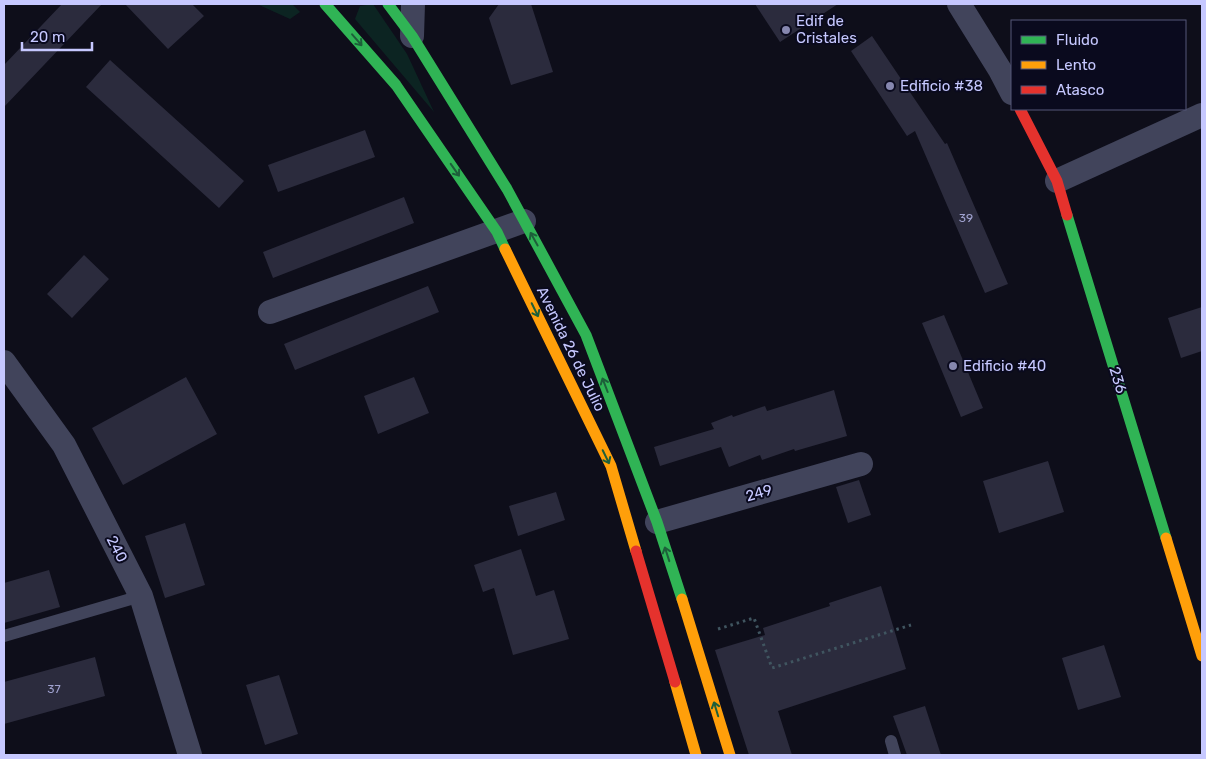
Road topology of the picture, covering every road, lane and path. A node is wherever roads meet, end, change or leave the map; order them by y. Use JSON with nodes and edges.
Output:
{"nodes":[{"id":1,"x":388,"y":4,"type":"edge"},
{"id":2,"x":413,"y":4,"type":"edge"},
{"id":3,"x":959,"y":4,"type":"edge"},
{"id":4,"x":328,"y":5,"type":"edge"},
{"id":5,"x":412,"y":36,"type":"junction"},
{"id":6,"x":1011,"y":91,"type":"edge"},
{"id":7,"x":1020,"y":110,"type":"edge"},
{"id":8,"x":1202,"y":115,"type":"edge"},
{"id":9,"x":1056,"y":181,"type":"junction"},
{"id":10,"x":524,"y":221,"type":"junction"},
{"id":11,"x":497,"y":232,"type":"junction"},
{"id":12,"x":270,"y":312,"type":"dead end"},
{"id":13,"x":4,"y":362,"type":"edge"},
{"id":14,"x":861,"y":464,"type":"dead end"},
{"id":15,"x":657,"y":522,"type":"junction"},
{"id":16,"x":141,"y":596,"type":"junction"},
{"id":17,"x":911,"y":625,"type":"dead end"},
{"id":18,"x":4,"y":636,"type":"edge"},
{"id":19,"x":694,"y":637,"type":"junction"},
{"id":20,"x":1202,"y":656,"type":"edge"},
{"id":21,"x":891,"y":741,"type":"dead end"},
{"id":22,"x":190,"y":755,"type":"edge"},
{"id":23,"x":696,"y":755,"type":"edge"},
{"id":24,"x":730,"y":755,"type":"edge"},
{"id":25,"x":895,"y":755,"type":"edge"}],
"edges":[{"from":1,"to":5,"type":"street","name":"Avenida 26 de Julio"},
{"from":2,"to":5,"type":"street"},
{"from":3,"to":6,"type":"street"},
{"from":4,"to":11,"type":"street","name":"Avenida 26 de Julio","one_way":true},
{"from":5,"to":10,"type":"street","name":"Avenida 26 de Julio"},
{"from":7,"to":9,"type":"street","name":"236"},
{"from":8,"to":9,"type":"street"},
{"from":9,"to":20,"type":"street","name":"236"},
{"from":10,"to":11,"type":"street"},
{"from":15,"to":10,"type":"street","name":"Avenida 26 de Julio","one_way":true},
{"from":11,"to":12,"type":"street"},
{"from":11,"to":23,"type":"street","name":"Avenida 26 de Julio","one_way":true},
{"from":13,"to":16,"type":"street","name":"240"},
{"from":14,"to":15,"type":"street","name":"249"},
{"from":19,"to":15,"type":"street","name":"Avenida 26 de Julio","one_way":true},
{"from":16,"to":18,"type":"lane"},
{"from":16,"to":22,"type":"street","name":"240"},
{"from":17,"to":19,"type":"path"},
{"from":24,"to":19,"type":"street","name":"Avenida 26 de Julio","one_way":true},
{"from":21,"to":25,"type":"lane"}]}
